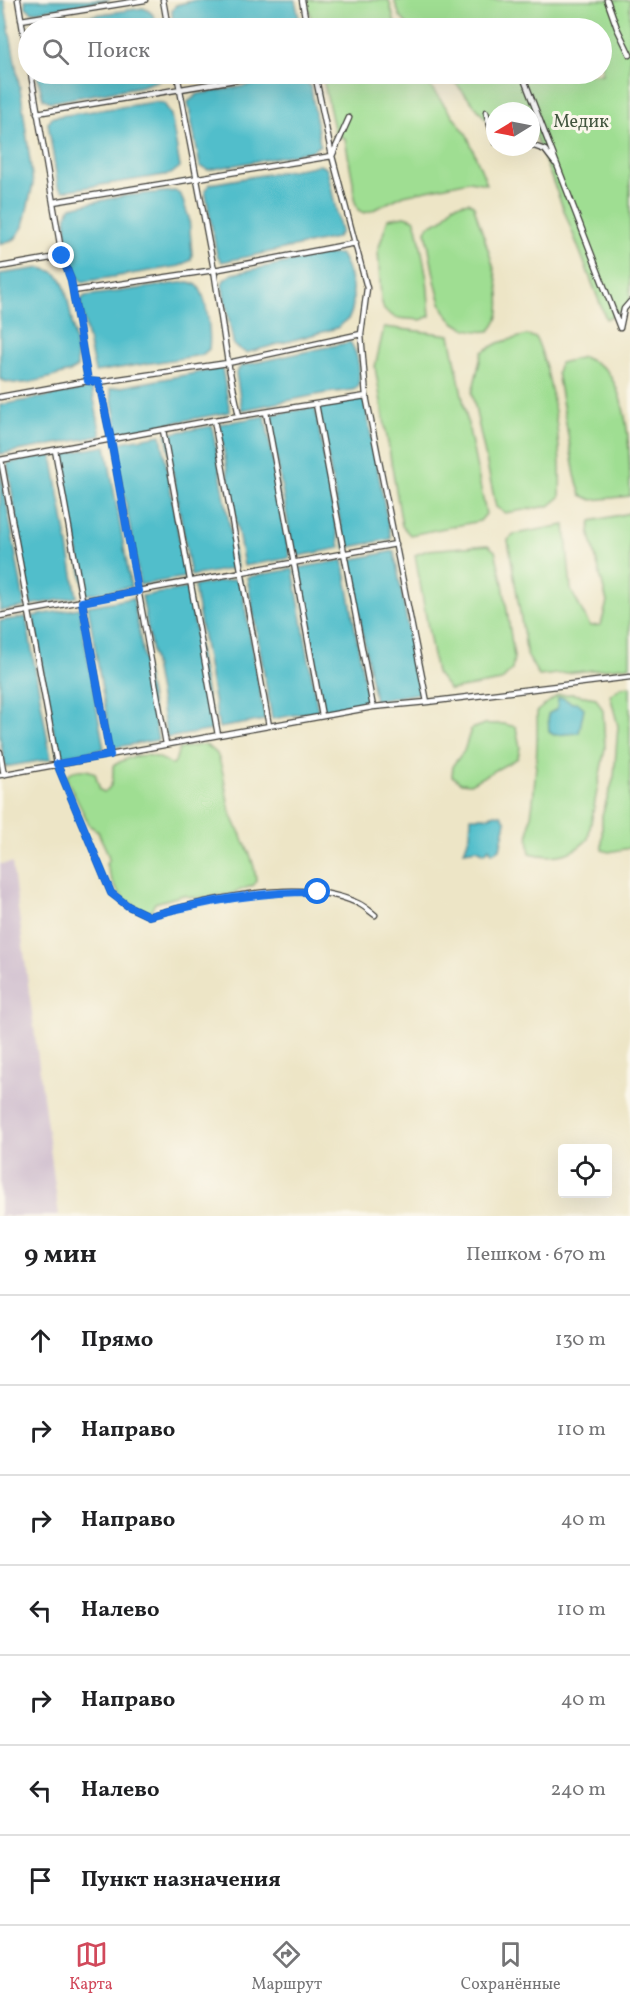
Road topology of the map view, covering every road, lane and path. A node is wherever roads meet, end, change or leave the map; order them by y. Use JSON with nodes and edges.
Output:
{"nodes":[{"id":1,"x":18,"y":0,"type":"edge"},
{"id":2,"x":146,"y":0,"type":"edge"},
{"id":3,"x":163,"y":0,"type":"edge"},
{"id":4,"x":302,"y":0,"type":"edge"},
{"id":5,"x":607,"y":0,"type":"edge"},
{"id":6,"x":21,"y":18,"type":"edge"},
{"id":7,"x":34,"y":18,"type":"edge"},
{"id":8,"x":166,"y":18,"type":"edge"},
{"id":9,"x":305,"y":18,"type":"edge"},
{"id":10,"x":630,"y":55,"type":"edge"},
{"id":11,"x":33,"y":84,"type":"edge"},
{"id":12,"x":179,"y":84,"type":"edge"},
{"id":13,"x":210,"y":84,"type":"edge"},
{"id":14,"x":317,"y":84,"type":"edge"},
{"id":15,"x":526,"y":84,"type":"edge"},
{"id":16,"x":180,"y":89,"type":"junction"},
{"id":17,"x":38,"y":112,"type":"junction"},
{"id":18,"x":349,"y":118,"type":"dead end"},
{"id":19,"x":540,"y":148,"type":"edge"},
{"id":20,"x":332,"y":156,"type":"junction"},
{"id":21,"x":558,"y":167,"type":"junction"},
{"id":22,"x":197,"y":178,"type":"junction"},
{"id":23,"x":53,"y":202,"type":"junction"},
{"id":24,"x":356,"y":243,"type":"junction"},
{"id":25,"x":62,"y":256,"type":"junction"},
{"id":26,"x":0,"y":267,"type":"edge"},
{"id":27,"x":214,"y":270,"type":"junction"},
{"id":28,"x":73,"y":291,"type":"junction"},
{"id":29,"x":630,"y":302,"type":"edge"},
{"id":30,"x":361,"y":334,"type":"junction"},
{"id":31,"x":228,"y":363,"type":"junction"},
{"id":32,"x":88,"y":381,"type":"junction"},
{"id":33,"x":99,"y":382,"type":"junction"},
{"id":34,"x":366,"y":396,"type":"junction"},
{"id":35,"x":0,"y":397,"type":"edge"},
{"id":36,"x":316,"y":404,"type":"junction"},
{"id":37,"x":266,"y":412,"type":"junction"},
{"id":38,"x":239,"y":416,"type":"junction"},
{"id":39,"x":214,"y":420,"type":"junction"},
{"id":40,"x":163,"y":430,"type":"junction"},
{"id":41,"x":111,"y":440,"type":"junction"},
{"id":42,"x":55,"y":450,"type":"junction"},
{"id":43,"x":0,"y":460,"type":"edge"},
{"id":44,"x":396,"y":544,"type":"junction"},
{"id":45,"x":344,"y":554,"type":"junction"},
{"id":46,"x":294,"y":563,"type":"junction"},
{"id":47,"x":242,"y":573,"type":"junction"},
{"id":48,"x":191,"y":582,"type":"junction"},
{"id":49,"x":138,"y":591,"type":"junction"},
{"id":50,"x":82,"y":602,"type":"junction"},
{"id":51,"x":29,"y":611,"type":"junction"},
{"id":52,"x":0,"y":616,"type":"edge"},
{"id":53,"x":630,"y":677,"type":"edge"},
{"id":54,"x":426,"y":702,"type":"junction"},
{"id":55,"x":373,"y":707,"type":"junction"},
{"id":56,"x":322,"y":716,"type":"junction"},
{"id":57,"x":269,"y":726,"type":"junction"},
{"id":58,"x":218,"y":735,"type":"junction"},
{"id":59,"x":166,"y":744,"type":"junction"},
{"id":60,"x":0,"y":752,"type":"edge"},
{"id":61,"x":110,"y":755,"type":"junction"},
{"id":62,"x":57,"y":764,"type":"junction"},
{"id":63,"x":2,"y":775,"type":"edge"},
{"id":64,"x":375,"y":915,"type":"dead end"}],
"edges":[{"from":1,"to":6,"type":"lane"},
{"from":2,"to":7,"type":"lane"},
{"from":3,"to":8,"type":"lane"},
{"from":4,"to":9,"type":"lane"},
{"from":5,"to":10,"type":"lane"},
{"from":11,"to":17,"type":"lane"},
{"from":12,"to":16,"type":"lane"},
{"from":13,"to":16,"type":"lane"},
{"from":14,"to":20,"type":"lane"},
{"from":15,"to":21,"type":"lane"},
{"from":16,"to":17,"type":"lane"},
{"from":16,"to":22,"type":"lane"},
{"from":17,"to":23,"type":"lane"},
{"from":18,"to":20,"type":"lane"},
{"from":19,"to":21,"type":"lane"},
{"from":20,"to":22,"type":"lane"},
{"from":20,"to":24,"type":"lane"},
{"from":21,"to":29,"type":"lane"},
{"from":22,"to":23,"type":"lane"},
{"from":22,"to":27,"type":"lane"},
{"from":23,"to":25,"type":"lane"},
{"from":24,"to":27,"type":"lane"},
{"from":24,"to":30,"type":"lane"},
{"from":25,"to":26,"type":"lane"},
{"from":25,"to":28,"type":"lane"},
{"from":27,"to":28,"type":"lane"},
{"from":27,"to":31,"type":"lane"},
{"from":28,"to":32,"type":"lane"},
{"from":30,"to":31,"type":"lane"},
{"from":30,"to":34,"type":"lane"},
{"from":31,"to":33,"type":"lane"},
{"from":31,"to":38,"type":"lane"},
{"from":32,"to":33,"type":"lane"},
{"from":32,"to":35,"type":"lane"},
{"from":33,"to":41,"type":"lane"},
{"from":34,"to":36,"type":"lane"},
{"from":34,"to":44,"type":"lane"},
{"from":36,"to":37,"type":"lane"},
{"from":36,"to":45,"type":"lane"},
{"from":37,"to":38,"type":"lane"},
{"from":37,"to":46,"type":"lane"},
{"from":38,"to":39,"type":"lane"},
{"from":39,"to":40,"type":"lane"},
{"from":39,"to":47,"type":"lane"},
{"from":40,"to":41,"type":"lane"},
{"from":40,"to":48,"type":"lane"},
{"from":41,"to":42,"type":"lane"},
{"from":41,"to":49,"type":"lane"},
{"from":42,"to":43,"type":"lane"},
{"from":42,"to":50,"type":"lane"},
{"from":43,"to":51,"type":"lane"},
{"from":44,"to":45,"type":"lane"},
{"from":44,"to":54,"type":"lane"},
{"from":45,"to":46,"type":"lane"},
{"from":45,"to":55,"type":"lane"},
{"from":46,"to":47,"type":"lane"},
{"from":46,"to":56,"type":"lane"},
{"from":47,"to":48,"type":"lane"},
{"from":47,"to":57,"type":"lane"},
{"from":48,"to":49,"type":"lane"},
{"from":48,"to":58,"type":"lane"},
{"from":49,"to":50,"type":"lane"},
{"from":49,"to":59,"type":"lane"},
{"from":50,"to":51,"type":"lane"},
{"from":50,"to":61,"type":"lane"},
{"from":51,"to":52,"type":"lane"},
{"from":51,"to":62,"type":"lane"},
{"from":53,"to":54,"type":"lane"},
{"from":54,"to":55,"type":"lane"},
{"from":55,"to":56,"type":"lane"},
{"from":56,"to":57,"type":"lane"},
{"from":57,"to":58,"type":"lane"},
{"from":58,"to":59,"type":"lane"},
{"from":59,"to":61,"type":"lane"},
{"from":60,"to":63,"type":"lane"},
{"from":61,"to":62,"type":"lane"},
{"from":62,"to":63,"type":"lane"},
{"from":62,"to":64,"type":"lane"}]}
